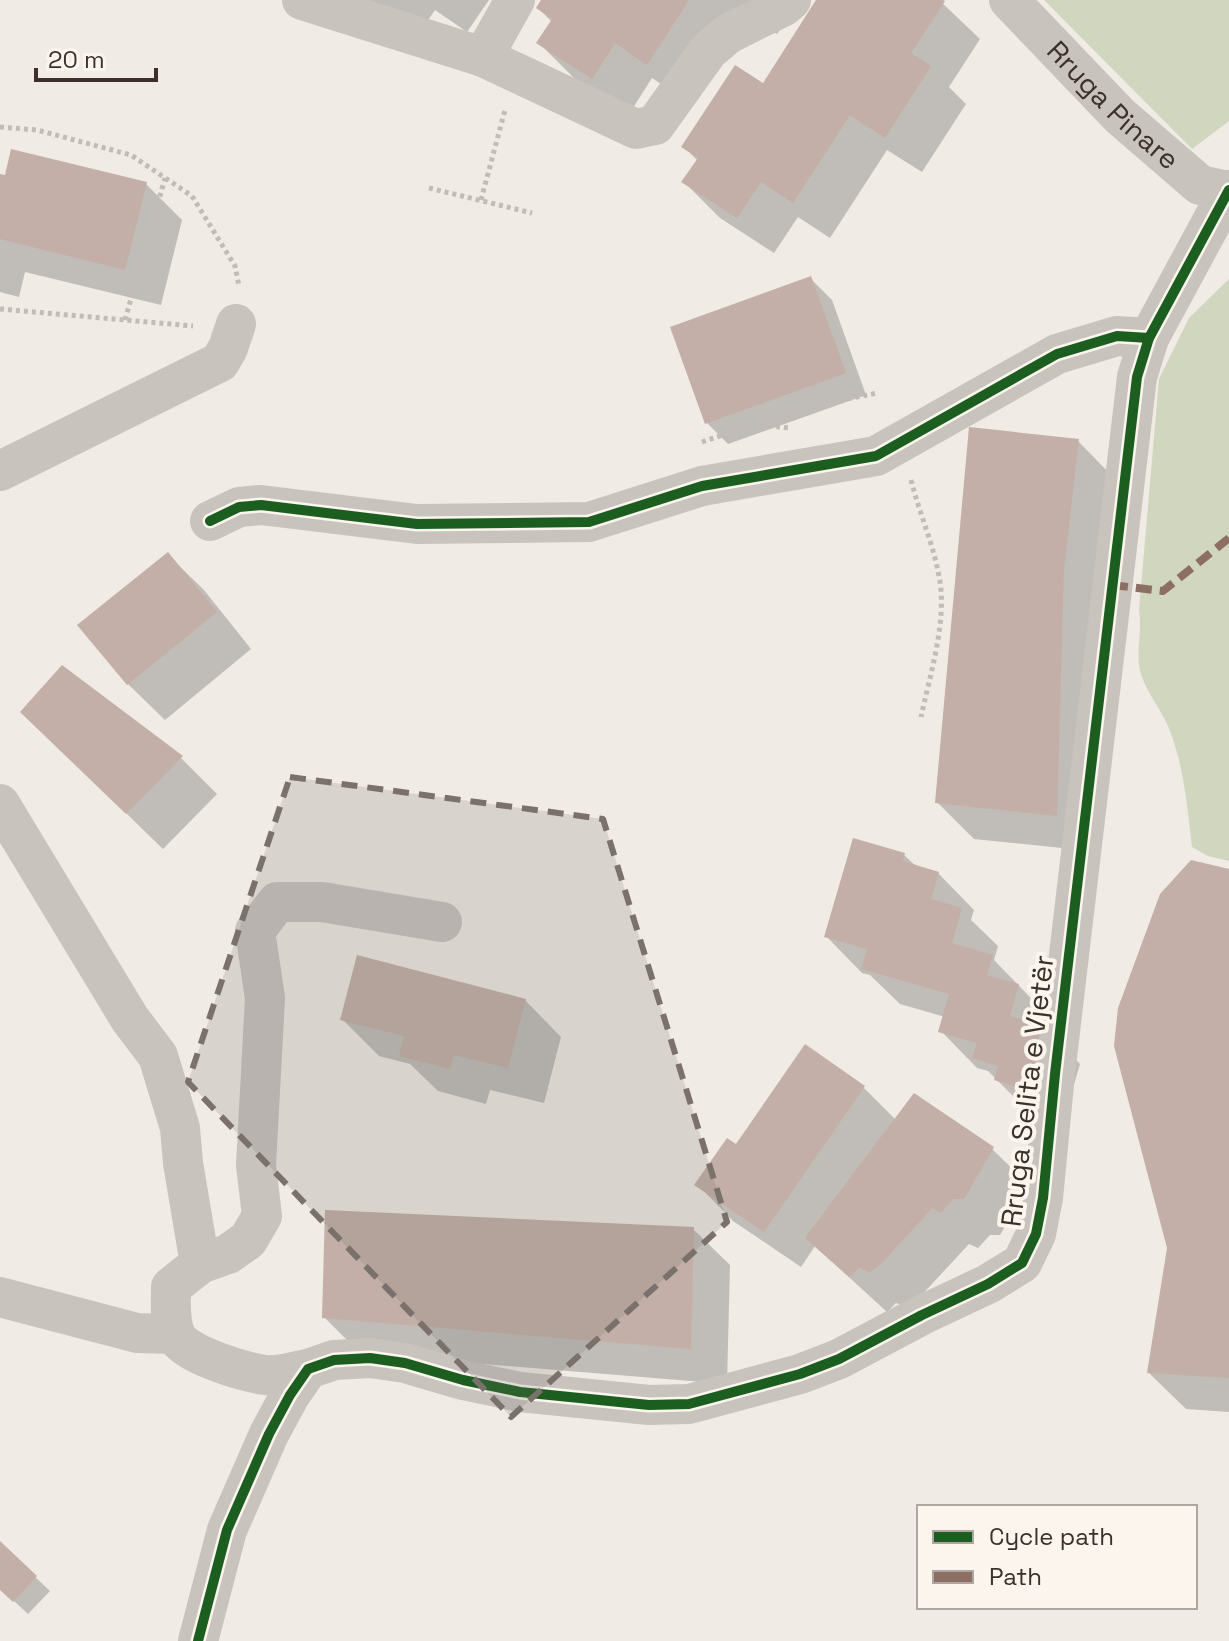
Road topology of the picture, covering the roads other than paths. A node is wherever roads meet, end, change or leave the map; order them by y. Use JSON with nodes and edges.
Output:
{"nodes":[{"id":1,"x":302,"y":0,"type":"edge"},
{"id":2,"x":515,"y":0,"type":"edge"},
{"id":3,"x":791,"y":0,"type":"edge"},
{"id":4,"x":1009,"y":0,"type":"edge"},
{"id":5,"x":499,"y":63,"type":"junction"},
{"id":6,"x":1228,"y":191,"type":"edge"},
{"id":7,"x":236,"y":324,"type":"road end"},
{"id":8,"x":1149,"y":338,"type":"junction"},
{"id":9,"x":0,"y":471,"type":"edge"},
{"id":10,"x":210,"y":521,"type":"dead end"},
{"id":11,"x":0,"y":804,"type":"edge"},
{"id":12,"x":442,"y":922,"type":"dead end"},
{"id":13,"x":200,"y":1264,"type":"junction"},
{"id":14,"x":0,"y":1297,"type":"edge"},
{"id":15,"x":175,"y":1334,"type":"junction"},
{"id":16,"x":308,"y":1369,"type":"junction"},
{"id":17,"x":198,"y":1641,"type":"edge"}],
"edges":[{"from":1,"to":5,"type":"street"},
{"from":2,"to":5,"type":"street"},
{"from":3,"to":5,"type":"street"},
{"from":4,"to":6,"type":"street","name":"Rruga Pinare"},
{"from":6,"to":8,"type":"street","name":"Rruga Selita e Vjetër"},
{"from":7,"to":9,"type":"street"},
{"from":8,"to":10,"type":"street"},
{"from":8,"to":16,"type":"street","name":"Rruga Selita e Vjetër"},
{"from":11,"to":13,"type":"street"},
{"from":12,"to":13,"type":"street"},
{"from":13,"to":15,"type":"street"},
{"from":14,"to":15,"type":"street"},
{"from":15,"to":16,"type":"street","name":"Rruga Selita e Vjetër"},
{"from":16,"to":17,"type":"street"}]}
